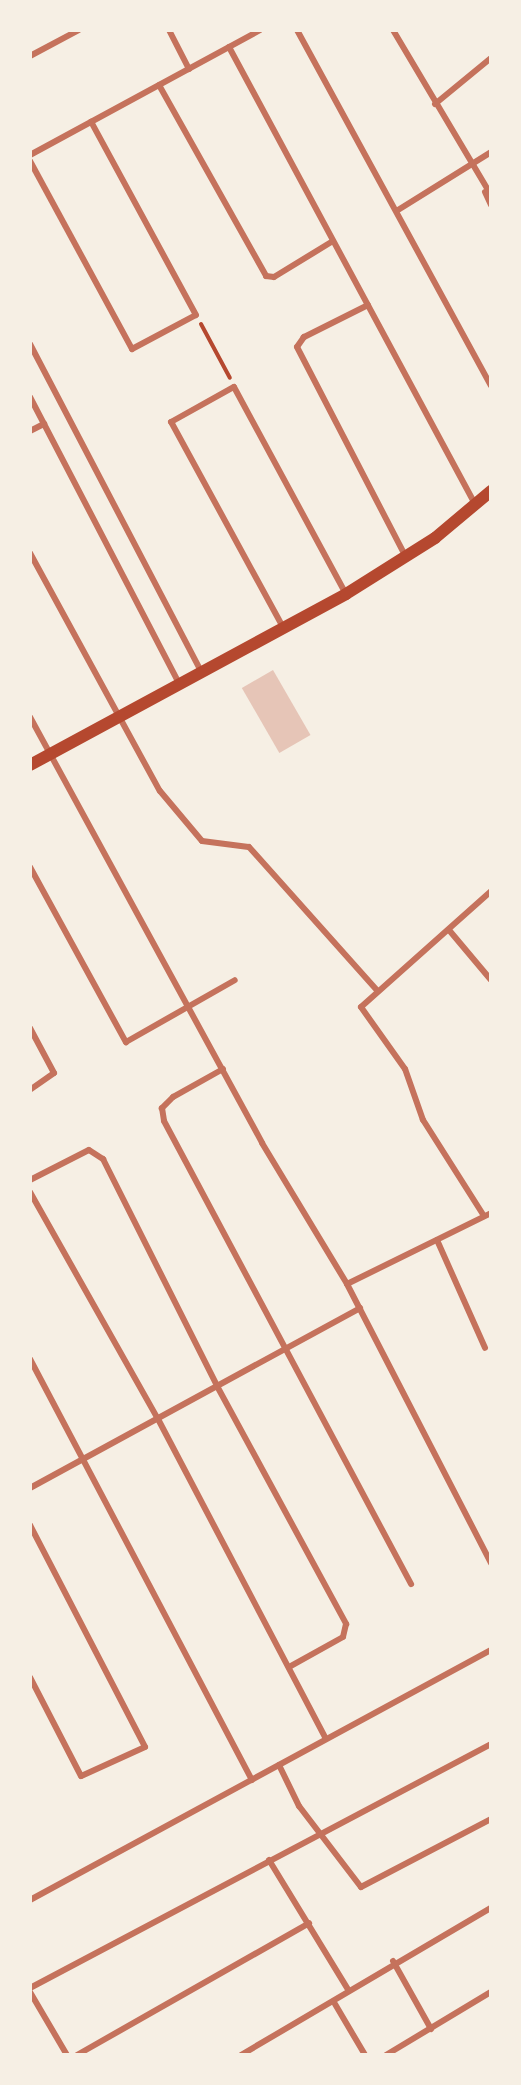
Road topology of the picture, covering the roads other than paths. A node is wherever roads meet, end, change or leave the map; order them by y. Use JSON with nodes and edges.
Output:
{"nodes":[{"id":1,"x":79,"y":30,"type":"edge"},
{"id":2,"x":169,"y":30,"type":"edge"},
{"id":3,"x":260,"y":30,"type":"edge"},
{"id":4,"x":297,"y":30,"type":"edge"},
{"id":5,"x":396,"y":31,"type":"edge"},
{"id":6,"x":229,"y":47,"type":"junction"},
{"id":7,"x":30,"y":56,"type":"edge"},
{"id":8,"x":491,"y":58,"type":"edge"},
{"id":9,"x":189,"y":69,"type":"junction"},
{"id":10,"x":159,"y":85,"type":"junction"},
{"id":11,"x":435,"y":104,"type":"junction"},
{"id":12,"x":91,"y":122,"type":"junction"},
{"id":13,"x":491,"y":153,"type":"edge"},
{"id":14,"x":30,"y":155,"type":"edge"},
{"id":15,"x":30,"y":161,"type":"edge"},
{"id":16,"x":472,"y":168,"type":"junction"},
{"id":17,"x":483,"y":188,"type":"junction"},
{"id":18,"x":491,"y":195,"type":"edge"},
{"id":19,"x":491,"y":205,"type":"edge"},
{"id":20,"x":398,"y":210,"type":"junction"},
{"id":21,"x":333,"y":241,"type":"junction"},
{"id":22,"x":368,"y":305,"type":"junction"},
{"id":23,"x":30,"y":344,"type":"edge"},
{"id":24,"x":491,"y":386,"type":"edge"},
{"id":25,"x":30,"y":398,"type":"edge"},
{"id":26,"x":44,"y":424,"type":"junction"},
{"id":27,"x":30,"y":431,"type":"edge"},
{"id":28,"x":491,"y":491,"type":"edge"},
{"id":29,"x":475,"y":504,"type":"junction"},
{"id":30,"x":30,"y":552,"type":"edge"},
{"id":31,"x":406,"y":557,"type":"junction"},
{"id":32,"x":346,"y":594,"type":"junction"},
{"id":33,"x":284,"y":629,"type":"junction"},
{"id":34,"x":203,"y":674,"type":"junction"},
{"id":35,"x":181,"y":685,"type":"junction"},
{"id":36,"x":30,"y":717,"type":"edge"},
{"id":37,"x":116,"y":718,"type":"junction"},
{"id":38,"x":49,"y":754,"type":"junction"},
{"id":39,"x":30,"y":765,"type":"edge"},
{"id":40,"x":30,"y":867,"type":"edge"},
{"id":41,"x":491,"y":891,"type":"edge"},
{"id":42,"x":449,"y":930,"type":"junction"},
{"id":43,"x":235,"y":980,"type":"dead end"},
{"id":44,"x":491,"y":980,"type":"edge"},
{"id":45,"x":377,"y":990,"type":"junction"},
{"id":46,"x":191,"y":1007,"type":"junction"},
{"id":47,"x":30,"y":1028,"type":"edge"},
{"id":48,"x":223,"y":1069,"type":"junction"},
{"id":49,"x":30,"y":1090,"type":"edge"},
{"id":50,"x":30,"y":1180,"type":"edge"},
{"id":51,"x":30,"y":1192,"type":"edge"},
{"id":52,"x":488,"y":1215,"type":"edge"},
{"id":53,"x":437,"y":1240,"type":"junction"},
{"id":54,"x":347,"y":1284,"type":"junction"},
{"id":55,"x":360,"y":1308,"type":"junction"},
{"id":56,"x":485,"y":1347,"type":"dead end"},
{"id":57,"x":287,"y":1348,"type":"junction"},
{"id":58,"x":30,"y":1359,"type":"edge"},
{"id":59,"x":217,"y":1386,"type":"junction"},
{"id":60,"x":158,"y":1419,"type":"junction"},
{"id":61,"x":84,"y":1459,"type":"junction"},
{"id":62,"x":30,"y":1488,"type":"edge"},
{"id":63,"x":30,"y":1525,"type":"edge"},
{"id":64,"x":491,"y":1563,"type":"edge"},
{"id":65,"x":411,"y":1584,"type":"dead end"},
{"id":66,"x":491,"y":1650,"type":"edge"},
{"id":67,"x":288,"y":1667,"type":"junction"},
{"id":68,"x":30,"y":1677,"type":"edge"},
{"id":69,"x":326,"y":1739,"type":"junction"},
{"id":70,"x":491,"y":1744,"type":"edge"},
{"id":71,"x":279,"y":1765,"type":"junction"},
{"id":72,"x":252,"y":1780,"type":"junction"},
{"id":73,"x":491,"y":1819,"type":"edge"},
{"id":74,"x":321,"y":1830,"type":"junction"},
{"id":75,"x":269,"y":1860,"type":"junction"},
{"id":76,"x":30,"y":1900,"type":"edge"},
{"id":77,"x":491,"y":1908,"type":"edge"},
{"id":78,"x":309,"y":1923,"type":"junction"},
{"id":79,"x":393,"y":1961,"type":"junction"},
{"id":80,"x":30,"y":1990,"type":"edge"},
{"id":81,"x":349,"y":1991,"type":"junction"},
{"id":82,"x":491,"y":1992,"type":"edge"},
{"id":83,"x":335,"y":2004,"type":"junction"},
{"id":84,"x":431,"y":2029,"type":"junction"},
{"id":85,"x":67,"y":2055,"type":"edge"},
{"id":86,"x":77,"y":2055,"type":"edge"},
{"id":87,"x":241,"y":2055,"type":"edge"},
{"id":88,"x":365,"y":2055,"type":"edge"},
{"id":89,"x":386,"y":2055,"type":"edge"}],
"edges":[{"from":1,"to":7,"type":"street"},
{"from":2,"to":9,"type":"street"},
{"from":3,"to":6,"type":"street"},
{"from":4,"to":20,"type":"street"},
{"from":5,"to":11,"type":"street"},
{"from":6,"to":9,"type":"street"},
{"from":6,"to":21,"type":"street"},
{"from":8,"to":11,"type":"street"},
{"from":9,"to":10,"type":"street"},
{"from":10,"to":12,"type":"street"},
{"from":10,"to":21,"type":"street"},
{"from":11,"to":16,"type":"street"},
{"from":12,"to":14,"type":"street"},
{"from":12,"to":15,"type":"street"},
{"from":13,"to":16,"type":"street"},
{"from":16,"to":17,"type":"street"},
{"from":16,"to":20,"type":"street"},
{"from":17,"to":18,"type":"street"},
{"from":17,"to":19,"type":"street"},
{"from":20,"to":24,"type":"street"},
{"from":21,"to":22,"type":"street"},
{"from":22,"to":29,"type":"street"},
{"from":22,"to":31,"type":"street"},
{"from":23,"to":34,"type":"street"},
{"from":25,"to":26,"type":"street"},
{"from":26,"to":27,"type":"street"},
{"from":26,"to":35,"type":"street"},
{"from":28,"to":29,"type":"main road"},
{"from":29,"to":31,"type":"main road"},
{"from":30,"to":37,"type":"street"},
{"from":31,"to":32,"type":"main road"},
{"from":32,"to":33,"type":"main road"},
{"from":32,"to":33,"type":"street"},
{"from":33,"to":34,"type":"main road"},
{"from":34,"to":35,"type":"main road"},
{"from":35,"to":37,"type":"main road"},
{"from":36,"to":38,"type":"street"},
{"from":37,"to":38,"type":"main road"},
{"from":37,"to":45,"type":"street"},
{"from":38,"to":39,"type":"main road"},
{"from":38,"to":46,"type":"street"},
{"from":40,"to":46,"type":"street"},
{"from":41,"to":42,"type":"street"},
{"from":42,"to":44,"type":"street"},
{"from":42,"to":45,"type":"street"},
{"from":43,"to":46,"type":"street"},
{"from":45,"to":52,"type":"street"},
{"from":46,"to":48,"type":"street"},
{"from":47,"to":49,"type":"street"},
{"from":48,"to":54,"type":"street"},
{"from":48,"to":57,"type":"street"},
{"from":50,"to":59,"type":"street"},
{"from":51,"to":60,"type":"street"},
{"from":52,"to":53,"type":"street"},
{"from":53,"to":54,"type":"street"},
{"from":53,"to":56,"type":"street"},
{"from":54,"to":55,"type":"street"},
{"from":55,"to":57,"type":"street"},
{"from":55,"to":64,"type":"street"},
{"from":57,"to":59,"type":"street"},
{"from":57,"to":65,"type":"street"},
{"from":58,"to":61,"type":"street"},
{"from":59,"to":60,"type":"street"},
{"from":59,"to":67,"type":"street"},
{"from":60,"to":61,"type":"street"},
{"from":60,"to":67,"type":"street"},
{"from":61,"to":62,"type":"street"},
{"from":61,"to":72,"type":"street"},
{"from":63,"to":68,"type":"street"},
{"from":66,"to":69,"type":"street"},
{"from":67,"to":69,"type":"street"},
{"from":69,"to":71,"type":"street"},
{"from":70,"to":74,"type":"street"},
{"from":71,"to":72,"type":"street"},
{"from":71,"to":74,"type":"street"},
{"from":72,"to":76,"type":"street"},
{"from":73,"to":74,"type":"street"},
{"from":74,"to":75,"type":"street"},
{"from":75,"to":78,"type":"street"},
{"from":75,"to":80,"type":"street"},
{"from":77,"to":79,"type":"street"},
{"from":78,"to":81,"type":"street"},
{"from":78,"to":86,"type":"street"},
{"from":79,"to":81,"type":"street"},
{"from":79,"to":84,"type":"street"},
{"from":80,"to":85,"type":"street"},
{"from":81,"to":83,"type":"street"},
{"from":82,"to":84,"type":"street"},
{"from":83,"to":87,"type":"street"},
{"from":83,"to":88,"type":"street"},
{"from":84,"to":89,"type":"street"}]}
